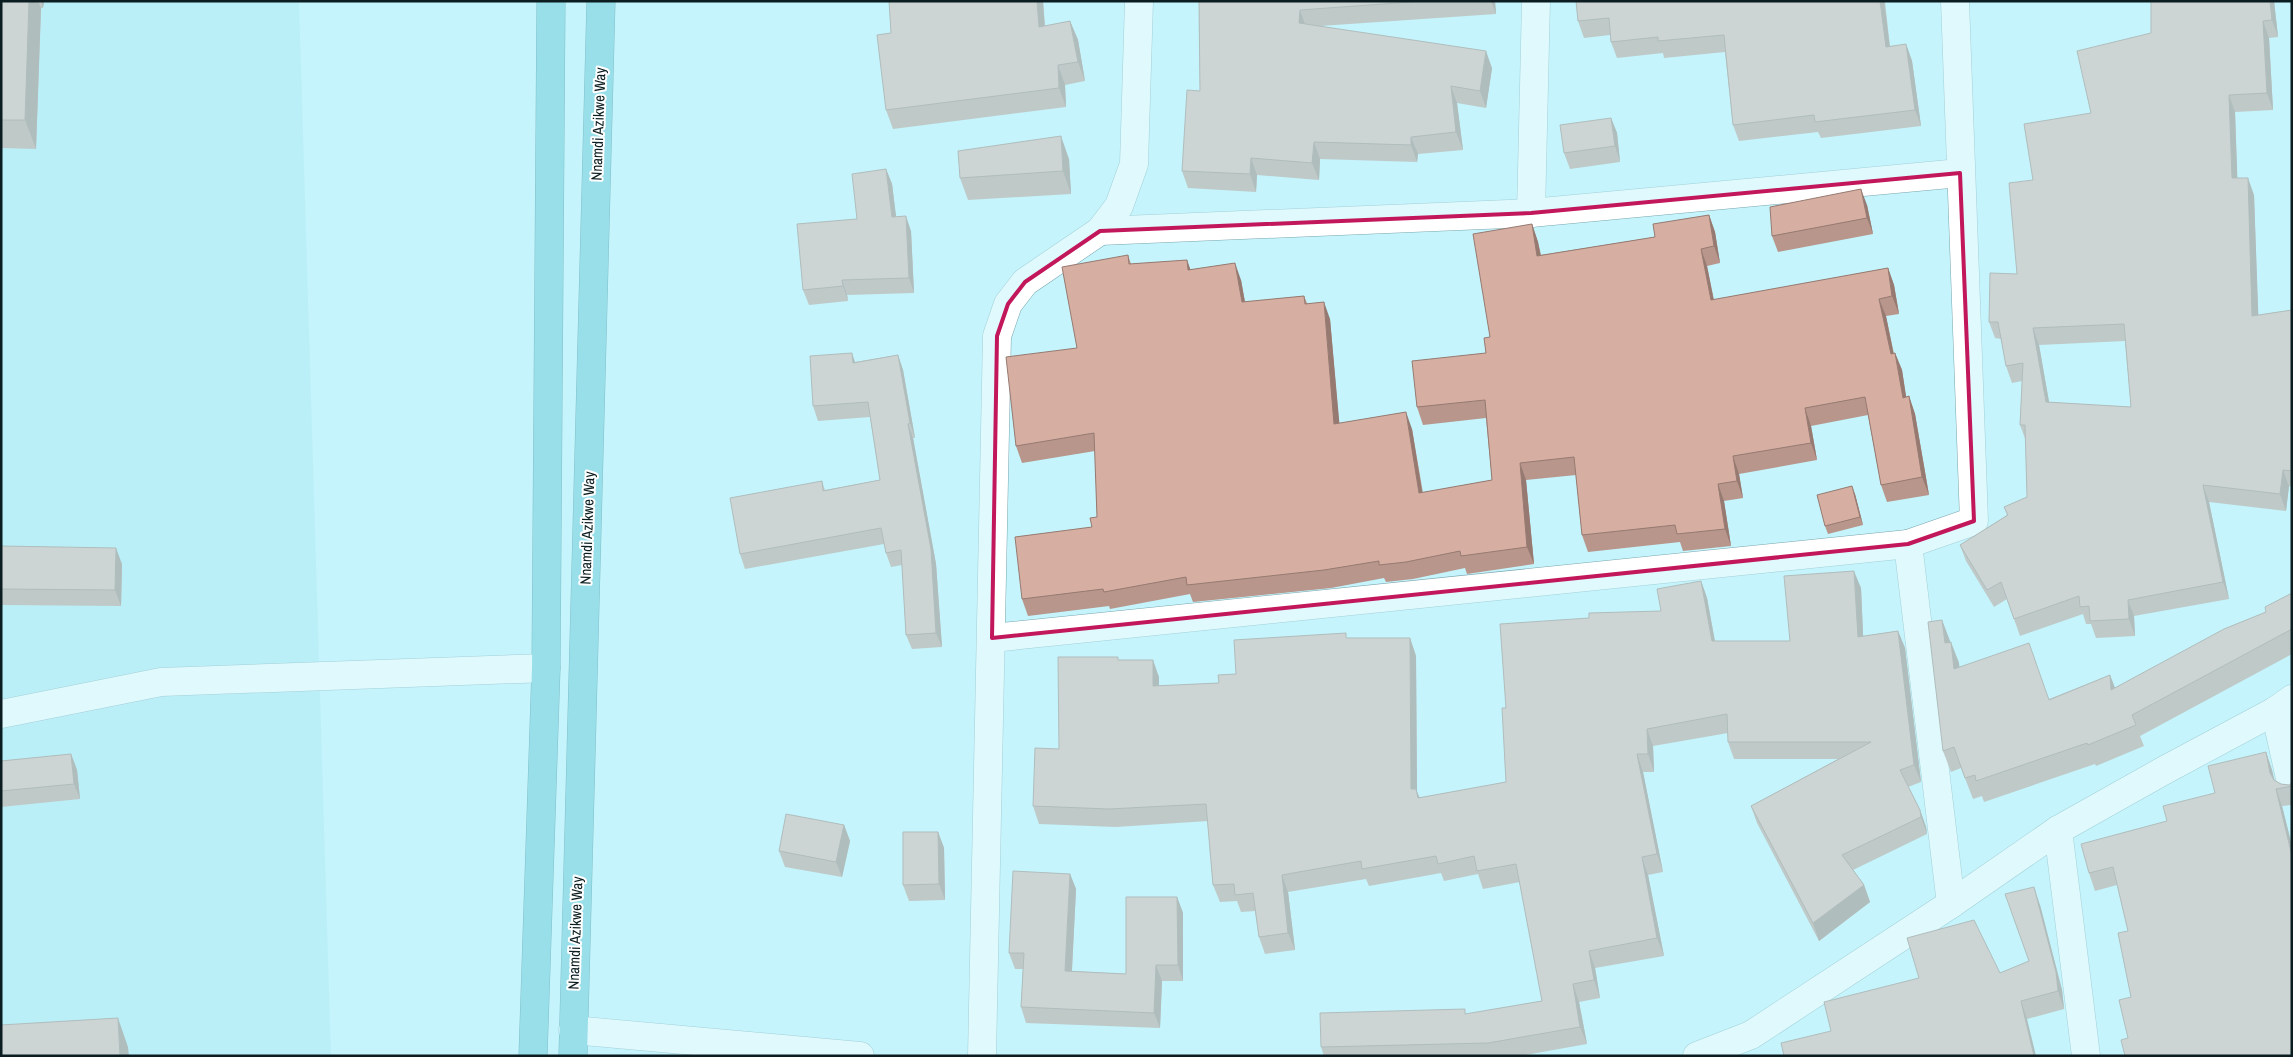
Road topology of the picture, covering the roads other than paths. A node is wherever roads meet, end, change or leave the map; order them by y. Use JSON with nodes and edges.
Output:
{"nodes":[{"id":1,"x":551,"y":1,"type":"edge"},
{"id":2,"x":601,"y":1,"type":"edge"},
{"id":3,"x":1139,"y":1,"type":"edge"},
{"id":4,"x":1536,"y":1,"type":"edge"},
{"id":5,"x":1955,"y":1,"type":"edge"},
{"id":6,"x":1960,"y":173,"type":"junction"},
{"id":7,"x":1531,"y":214,"type":"junction"},
{"id":8,"x":1100,"y":231,"type":"junction"},
{"id":9,"x":1908,"y":544,"type":"junction"},
{"id":10,"x":992,"y":638,"type":"junction"},
{"id":11,"x":546,"y":668,"type":"junction"},
{"id":12,"x":2283,"y":705,"type":"edge"},
{"id":13,"x":1,"y":714,"type":"edge"},
{"id":14,"x":2292,"y":787,"type":"edge"},
{"id":15,"x":2058,"y":830,"type":"junction"},
{"id":16,"x":1951,"y":904,"type":"junction"},
{"id":17,"x":573,"y":1043,"type":"edge"},
{"id":18,"x":1751,"y":1045,"type":"edge"},
{"id":19,"x":533,"y":1056,"type":"edge"},
{"id":20,"x":860,"y":1056,"type":"edge"},
{"id":21,"x":982,"y":1056,"type":"edge"},
{"id":22,"x":1698,"y":1056,"type":"edge"},
{"id":23,"x":2086,"y":1056,"type":"edge"}],
"edges":[{"from":1,"to":11,"type":"highway"},
{"from":2,"to":17,"type":"highway","name":"Nnamdi Azikwe Way"},
{"from":3,"to":8,"type":"street"},
{"from":4,"to":7,"type":"street"},
{"from":5,"to":6,"type":"street"},
{"from":6,"to":7,"type":"street"},
{"from":6,"to":9,"type":"street"},
{"from":7,"to":8,"type":"street"},
{"from":8,"to":10,"type":"street"},
{"from":9,"to":10,"type":"street"},
{"from":9,"to":16,"type":"street"},
{"from":10,"to":21,"type":"street"},
{"from":11,"to":13,"type":"street"},
{"from":11,"to":19,"type":"highway"},
{"from":12,"to":14,"type":"street"},
{"from":12,"to":15,"type":"street"},
{"from":15,"to":16,"type":"street"},
{"from":15,"to":23,"type":"street"},
{"from":16,"to":18,"type":"street"},
{"from":17,"to":20,"type":"street"},
{"from":18,"to":22,"type":"street"}]}
